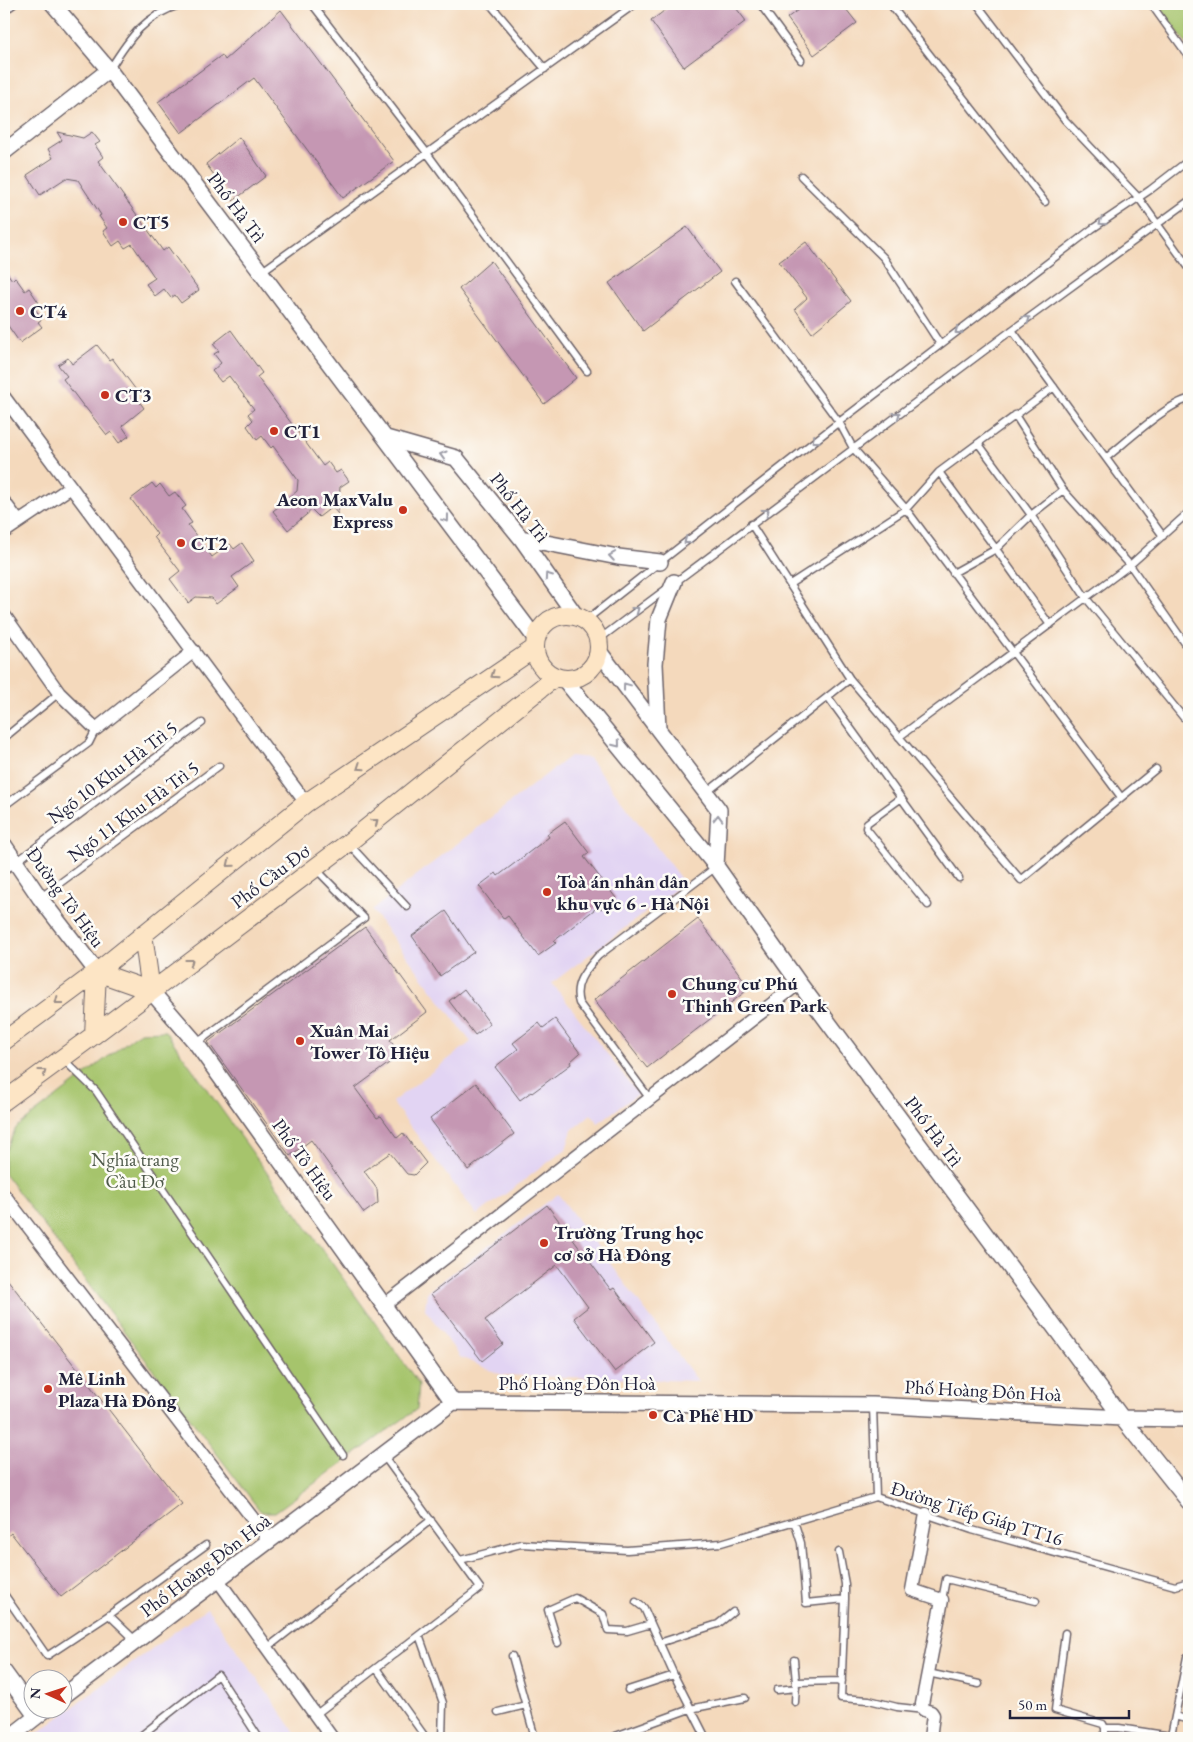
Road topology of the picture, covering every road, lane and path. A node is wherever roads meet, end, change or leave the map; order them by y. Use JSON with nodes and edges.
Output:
{"nodes":[{"id":1,"x":14,"y":4,"type":"edge"},
{"id":2,"x":53,"y":4,"type":"edge"},
{"id":3,"x":182,"y":4,"type":"edge"},
{"id":4,"x":312,"y":4,"type":"edge"},
{"id":5,"x":490,"y":4,"type":"edge"},
{"id":6,"x":760,"y":4,"type":"edge"},
{"id":7,"x":890,"y":4,"type":"edge"},
{"id":8,"x":977,"y":4,"type":"edge"},
{"id":9,"x":1151,"y":4,"type":"edge"},
{"id":10,"x":631,"y":5,"type":"edge"},
{"id":11,"x":4,"y":12,"type":"edge"},
{"id":12,"x":1189,"y":57,"type":"edge"},
{"id":13,"x":801,"y":60,"type":"dead end"},
{"id":14,"x":545,"y":69,"type":"junction"},
{"id":15,"x":109,"y":70,"type":"junction"},
{"id":16,"x":4,"y":152,"type":"edge"},
{"id":17,"x":427,"y":153,"type":"junction"},
{"id":18,"x":1189,"y":160,"type":"edge"},
{"id":19,"x":801,"y":176,"type":"dead end"},
{"id":20,"x":1140,"y":196,"type":"junction"},
{"id":21,"x":1045,"y":202,"type":"dead end"},
{"id":22,"x":1187,"y":203,"type":"edge"},
{"id":23,"x":1159,"y":222,"type":"junction"},
{"id":24,"x":1189,"y":268,"type":"edge"},
{"id":25,"x":261,"y":272,"type":"junction"},
{"id":26,"x":735,"y":280,"type":"dead end"},
{"id":27,"x":1012,"y":330,"type":"junction"},
{"id":28,"x":940,"y":344,"type":"junction"},
{"id":29,"x":586,"y":370,"type":"dead end"},
{"id":30,"x":1054,"y":387,"type":"junction"},
{"id":31,"x":4,"y":397,"type":"edge"},
{"id":32,"x":1189,"y":399,"type":"edge"},
{"id":33,"x":1015,"y":416,"type":"junction"},
{"id":34,"x":839,"y":422,"type":"junction"},
{"id":35,"x":386,"y":438,"type":"junction"},
{"id":36,"x":978,"y":443,"type":"junction"},
{"id":37,"x":853,"y":448,"type":"junction"},
{"id":38,"x":1106,"y":458,"type":"junction"},
{"id":39,"x":939,"y":472,"type":"junction"},
{"id":40,"x":71,"y":488,"type":"junction"},
{"id":41,"x":1064,"y":490,"type":"junction"},
{"id":42,"x":4,"y":502,"type":"edge"},
{"id":43,"x":906,"y":509,"type":"junction"},
{"id":44,"x":1189,"y":512,"type":"edge"},
{"id":45,"x":1031,"y":514,"type":"junction"},
{"id":46,"x":19,"y":522,"type":"junction"},
{"id":47,"x":751,"y":524,"type":"junction"},
{"id":48,"x":4,"y":532,"type":"edge"},
{"id":49,"x":1163,"y":536,"type":"junction"},
{"id":50,"x":522,"y":538,"type":"junction"},
{"id":51,"x":996,"y":549,"type":"junction"},
{"id":52,"x":660,"y":562,"type":"junction"},
{"id":53,"x":1130,"y":565,"type":"junction"},
{"id":54,"x":953,"y":573,"type":"junction"},
{"id":55,"x":674,"y":582,"type":"junction"},
{"id":56,"x":790,"y":584,"type":"junction"},
{"id":57,"x":1086,"y":598,"type":"junction"},
{"id":58,"x":4,"y":615,"type":"edge"},
{"id":59,"x":580,"y":618,"type":"junction"},
{"id":60,"x":1050,"y":625,"type":"junction"},
{"id":61,"x":535,"y":643,"type":"junction"},
{"id":62,"x":598,"y":645,"type":"junction"},
{"id":63,"x":1189,"y":649,"type":"edge"},
{"id":64,"x":194,"y":651,"type":"junction"},
{"id":65,"x":1012,"y":653,"type":"junction"},
{"id":66,"x":559,"y":678,"type":"junction"},
{"id":67,"x":850,"y":679,"type":"junction"},
{"id":68,"x":59,"y":693,"type":"junction"},
{"id":69,"x":828,"y":697,"type":"junction"},
{"id":70,"x":1183,"y":717,"type":"dead end"},
{"id":71,"x":202,"y":723,"type":"dead end"},
{"id":72,"x":96,"y":729,"type":"junction"},
{"id":73,"x":658,"y":729,"type":"junction"},
{"id":74,"x":899,"y":737,"type":"junction"},
{"id":75,"x":4,"y":738,"type":"edge"},
{"id":76,"x":219,"y":766,"type":"dead end"},
{"id":77,"x":1156,"y":769,"type":"dead end"},
{"id":78,"x":706,"y":793,"type":"junction"},
{"id":79,"x":1121,"y":796,"type":"junction"},
{"id":80,"x":900,"y":799,"type":"junction"},
{"id":81,"x":306,"y":803,"type":"junction"},
{"id":82,"x":4,"y":806,"type":"edge"},
{"id":83,"x":348,"y":844,"type":"junction"},
{"id":84,"x":4,"y":845,"type":"edge"},
{"id":85,"x":716,"y":866,"type":"junction"},
{"id":86,"x":10,"y":867,"type":"edge"},
{"id":87,"x":316,"y":868,"type":"junction"},
{"id":88,"x":959,"y":878,"type":"dead end"},
{"id":89,"x":40,"y":898,"type":"junction"},
{"id":90,"x":928,"y":905,"type":"dead end"},
{"id":91,"x":407,"y":907,"type":"dead end"},
{"id":92,"x":144,"y":934,"type":"junction"},
{"id":93,"x":97,"y":972,"type":"junction"},
{"id":94,"x":799,"y":983,"type":"junction"},
{"id":95,"x":151,"y":991,"type":"junction"},
{"id":96,"x":94,"y":1035,"type":"junction"},
{"id":97,"x":4,"y":1042,"type":"edge"},
{"id":98,"x":196,"y":1043,"type":"junction"},
{"id":99,"x":62,"y":1058,"type":"junction"},
{"id":100,"x":650,"y":1099,"type":"junction"},
{"id":101,"x":4,"y":1101,"type":"edge"},
{"id":102,"x":4,"y":1194,"type":"edge"},
{"id":103,"x":9,"y":1212,"type":"edge"},
{"id":104,"x":384,"y":1306,"type":"junction"},
{"id":105,"x":452,"y":1402,"type":"junction"},
{"id":106,"x":873,"y":1404,"type":"junction"},
{"id":107,"x":1122,"y":1418,"type":"junction"},
{"id":108,"x":1189,"y":1418,"type":"edge"},
{"id":109,"x":343,"y":1454,"type":"dead end"},
{"id":110,"x":383,"y":1455,"type":"junction"},
{"id":111,"x":876,"y":1497,"type":"junction"},
{"id":112,"x":1189,"y":1502,"type":"edge"},
{"id":113,"x":926,"y":1514,"type":"junction"},
{"id":114,"x":431,"y":1520,"type":"junction"},
{"id":115,"x":794,"y":1521,"type":"junction"},
{"id":116,"x":270,"y":1541,"type":"junction"},
{"id":117,"x":206,"y":1545,"type":"dead end"},
{"id":118,"x":839,"y":1552,"type":"dead end"},
{"id":119,"x":460,"y":1560,"type":"junction"},
{"id":120,"x":218,"y":1580,"type":"junction"},
{"id":121,"x":1189,"y":1582,"type":"edge"},
{"id":122,"x":4,"y":1594,"type":"edge"},
{"id":123,"x":845,"y":1599,"type":"junction"},
{"id":124,"x":942,"y":1600,"type":"junction"},
{"id":125,"x":636,"y":1602,"type":"dead end"},
{"id":126,"x":1036,"y":1602,"type":"dead end"},
{"id":127,"x":733,"y":1612,"type":"dead end"},
{"id":128,"x":109,"y":1615,"type":"junction"},
{"id":129,"x":651,"y":1624,"type":"junction"},
{"id":130,"x":1064,"y":1633,"type":"dead end"},
{"id":131,"x":419,"y":1635,"type":"junction"},
{"id":132,"x":137,"y":1642,"type":"junction"},
{"id":133,"x":558,"y":1643,"type":"dead end"},
{"id":134,"x":659,"y":1643,"type":"junction"},
{"id":135,"x":267,"y":1648,"type":"junction"},
{"id":136,"x":512,"y":1656,"type":"dead end"},
{"id":137,"x":1187,"y":1657,"type":"dead end"},
{"id":138,"x":794,"y":1660,"type":"dead end"},
{"id":139,"x":376,"y":1668,"type":"junction"},
{"id":140,"x":4,"y":1672,"type":"edge"},
{"id":141,"x":928,"y":1673,"type":"junction"},
{"id":142,"x":674,"y":1675,"type":"junction"},
{"id":143,"x":842,"y":1681,"type":"junction"},
{"id":144,"x":979,"y":1684,"type":"dead end"},
{"id":145,"x":796,"y":1685,"type":"junction"},
{"id":146,"x":72,"y":1690,"type":"edge"},
{"id":147,"x":628,"y":1690,"type":"dead end"},
{"id":148,"x":777,"y":1690,"type":"dead end"},
{"id":149,"x":22,"y":1692,"type":"edge"},
{"id":150,"x":745,"y":1698,"type":"dead end"},
{"id":151,"x":795,"y":1702,"type":"dead end"},
{"id":152,"x":526,"y":1705,"type":"junction"},
{"id":153,"x":690,"y":1709,"type":"junction"},
{"id":154,"x":924,"y":1710,"type":"junction"},
{"id":155,"x":498,"y":1712,"type":"dead end"},
{"id":156,"x":315,"y":1715,"type":"junction"},
{"id":157,"x":1175,"y":1716,"type":"junction"},
{"id":158,"x":32,"y":1720,"type":"edge"},
{"id":159,"x":1189,"y":1720,"type":"edge"},
{"id":160,"x":1105,"y":1728,"type":"junction"},
{"id":161,"x":8,"y":1738,"type":"edge"},
{"id":162,"x":138,"y":1738,"type":"edge"},
{"id":163,"x":258,"y":1738,"type":"edge"},
{"id":164,"x":332,"y":1738,"type":"edge"},
{"id":165,"x":426,"y":1738,"type":"edge"},
{"id":166,"x":442,"y":1738,"type":"edge"},
{"id":167,"x":535,"y":1738,"type":"edge"},
{"id":168,"x":610,"y":1738,"type":"edge"},
{"id":169,"x":706,"y":1738,"type":"edge"},
{"id":170,"x":930,"y":1738,"type":"edge"},
{"id":171,"x":1105,"y":1738,"type":"edge"}],
"edges":[{"from":1,"to":11,"type":"lane"},
{"from":2,"to":15,"type":"street","name":"Phố Hà Trì"},
{"from":3,"to":15,"type":"lane"},
{"from":4,"to":17,"type":"lane"},
{"from":5,"to":14,"type":"lane"},
{"from":6,"to":13,"type":"lane"},
{"from":7,"to":21,"type":"lane"},
{"from":8,"to":20,"type":"lane"},
{"from":9,"to":12,"type":"lane"},
{"from":10,"to":14,"type":"lane"},
{"from":14,"to":17,"type":"lane"},
{"from":15,"to":16,"type":"street"},
{"from":15,"to":25,"type":"street","name":"Phố Hà Trì"},
{"from":17,"to":25,"type":"lane"},
{"from":17,"to":29,"type":"lane"},
{"from":18,"to":20,"type":"lane"},
{"from":19,"to":28,"type":"lane"},
{"from":20,"to":23,"type":"lane"},
{"from":20,"to":28,"type":"lane","one_way":true},
{"from":22,"to":23,"type":"lane"},
{"from":23,"to":24,"type":"lane"},
{"from":27,"to":23,"type":"lane","one_way":true},
{"from":25,"to":35,"type":"street","name":"Phố Hà Trì"},
{"from":26,"to":34,"type":"lane"},
{"from":27,"to":30,"type":"lane"},
{"from":37,"to":27,"type":"lane","one_way":true},
{"from":28,"to":34,"type":"lane"},
{"from":30,"to":33,"type":"lane"},
{"from":30,"to":38,"type":"lane"},
{"from":31,"to":40,"type":"street"},
{"from":32,"to":38,"type":"lane"},
{"from":33,"to":36,"type":"lane"},
{"from":33,"to":41,"type":"lane"},
{"from":34,"to":37,"type":"lane"},
{"from":34,"to":52,"type":"lane","one_way":true},
{"from":50,"to":35,"type":"street","name":"Phố Hà Trì","one_way":true},
{"from":35,"to":61,"type":"street","name":"Phố Hà Trì","one_way":true},
{"from":36,"to":39,"type":"lane"},
{"from":36,"to":45,"type":"lane"},
{"from":37,"to":43,"type":"lane"},
{"from":47,"to":37,"type":"lane","one_way":true},
{"from":38,"to":49,"type":"lane"},
{"from":39,"to":43,"type":"lane"},
{"from":39,"to":51,"type":"lane"},
{"from":40,"to":46,"type":"street"},
{"from":40,"to":64,"type":"street"},
{"from":41,"to":45,"type":"lane"},
{"from":41,"to":53,"type":"lane"},
{"from":42,"to":46,"type":"street"},
{"from":43,"to":54,"type":"lane"},
{"from":43,"to":56,"type":"lane"},
{"from":44,"to":49,"type":"lane"},
{"from":45,"to":51,"type":"lane"},
{"from":45,"to":57,"type":"lane"},
{"from":46,"to":48,"type":"street"},
{"from":47,"to":55,"type":"lane"},
{"from":47,"to":56,"type":"lane"},
{"from":49,"to":53,"type":"lane"},
{"from":52,"to":50,"type":"street","one_way":true},
{"from":59,"to":50,"type":"street","name":"Phố Hà Trì","one_way":true},
{"from":51,"to":54,"type":"lane"},
{"from":51,"to":60,"type":"lane"},
{"from":52,"to":59,"type":"lane"},
{"from":53,"to":57,"type":"lane"},
{"from":53,"to":63,"type":"lane"},
{"from":54,"to":65,"type":"lane"},
{"from":62,"to":55,"type":"lane","one_way":true},
{"from":55,"to":73,"type":"street"},
{"from":56,"to":67,"type":"lane"},
{"from":57,"to":60,"type":"lane"},
{"from":57,"to":70,"type":"lane"},
{"from":58,"to":68,"type":"street"},
{"from":59,"to":61,"type":"main road"},
{"from":59,"to":62,"type":"main road"},
{"from":60,"to":65,"type":"lane"},
{"from":61,"to":66,"type":"main road"},
{"from":61,"to":81,"type":"main road","name":"Phố Cầu Đơ","one_way":true},
{"from":62,"to":66,"type":"main road"},
{"from":73,"to":62,"type":"street","one_way":true},
{"from":64,"to":72,"type":"street"},
{"from":64,"to":81,"type":"street"},
{"from":65,"to":74,"type":"lane"},
{"from":65,"to":79,"type":"lane"},
{"from":83,"to":66,"type":"main road","name":"Phố Cầu Đơ","one_way":true},
{"from":66,"to":85,"type":"street","name":"Phố Hà Trì","one_way":true},
{"from":67,"to":69,"type":"lane"},
{"from":67,"to":74,"type":"lane"},
{"from":68,"to":72,"type":"street"},
{"from":68,"to":75,"type":"lane"},
{"from":69,"to":78,"type":"lane"},
{"from":69,"to":80,"type":"lane"},
{"from":71,"to":86,"type":"lane","name":"Ngõ 10 Khu Hà Trì 5"},
{"from":72,"to":82,"type":"lane"},
{"from":73,"to":78,"type":"street"},
{"from":74,"to":79,"type":"lane"},
{"from":76,"to":89,"type":"lane","name":"Ngõ 11 Khu Hà Trì 5"},
{"from":77,"to":79,"type":"lane"},
{"from":85,"to":78,"type":"street","one_way":true},
{"from":80,"to":88,"type":"lane"},
{"from":80,"to":90,"type":"lane"},
{"from":81,"to":92,"type":"main road","name":"Phố Cầu Đơ","one_way":true},
{"from":83,"to":87,"type":"main road","name":"Phố Cầu Đơ"},
{"from":83,"to":91,"type":"lane"},
{"from":84,"to":86,"type":"street","name":"Đường Tô Hiệu"},
{"from":85,"to":94,"type":"street","name":"Phố Hà Trì"},
{"from":85,"to":100,"type":"lane"},
{"from":86,"to":89,"type":"street","name":"Đường Tô Hiệu"},
{"from":95,"to":87,"type":"main road","name":"Phố Cầu Đơ","one_way":true},
{"from":87,"to":98,"type":"lane"},
{"from":89,"to":93,"type":"street","name":"Đường Tô Hiệu"},
{"from":92,"to":93,"type":"main road","name":"Phố Cầu Đơ"},
{"from":92,"to":95,"type":"main road"},
{"from":93,"to":95,"type":"main road","name":"Phố Tô Hiệu"},
{"from":93,"to":96,"type":"main road"},
{"from":93,"to":97,"type":"main road","name":"Phố Cầu Đơ","one_way":true},
{"from":94,"to":100,"type":"street"},
{"from":94,"to":107,"type":"street","name":"Phố Hà Trì"},
{"from":95,"to":96,"type":"main road","name":"Phố Cầu Đơ"},
{"from":95,"to":98,"type":"street","name":"Phố Tô Hiệu"},
{"from":96,"to":99,"type":"main road","name":"Phố Cầu Đơ"},
{"from":98,"to":104,"type":"street","name":"Phố Tô Hiệu"},
{"from":101,"to":99,"type":"main road","name":"Phố Cầu Đơ","one_way":true},
{"from":99,"to":109,"type":"lane"},
{"from":100,"to":104,"type":"street"},
{"from":102,"to":103,"type":"street"},
{"from":103,"to":116,"type":"street"},
{"from":104,"to":105,"type":"street","name":"Phố Tô Hiệu"},
{"from":105,"to":106,"type":"street","name":"Phố Hoàng Đôn Hoà"},
{"from":105,"to":110,"type":"street","name":"Phố Hoàng Đôn Hoà"},
{"from":106,"to":107,"type":"street","name":"Phố Hoàng Đôn Hoà"},
{"from":106,"to":111,"type":"lane"},
{"from":107,"to":108,"type":"street","name":"Phố Hoàng Đôn Hoà"},
{"from":107,"to":112,"type":"street","name":"Phố Hà Trì"},
{"from":110,"to":114,"type":"lane"},
{"from":110,"to":116,"type":"street","name":"Phố Hoàng Đôn Hoà"},
{"from":111,"to":113,"type":"lane","name":"Đường Tiếp Giáp TT16"},
{"from":111,"to":115,"type":"lane","name":"Đường Tiếp Giáp TT16"},
{"from":113,"to":121,"type":"lane","name":"Đường Tiếp Giáp TT16"},
{"from":113,"to":124,"type":"street"},
{"from":114,"to":119,"type":"lane"},
{"from":114,"to":135,"type":"lane"},
{"from":115,"to":119,"type":"lane","name":"Đường Tiếp Giáp TT16"},
{"from":115,"to":123,"type":"lane"},
{"from":116,"to":120,"type":"street","name":"Phố Hoàng Đôn Hoà"},
{"from":117,"to":128,"type":"lane"},
{"from":118,"to":123,"type":"lane"},
{"from":119,"to":131,"type":"lane"},
{"from":120,"to":132,"type":"street","name":"Phố Hoàng Đôn Hoà"},
{"from":120,"to":135,"type":"street"},
{"from":122,"to":128,"type":"lane"},
{"from":123,"to":143,"type":"lane"},
{"from":124,"to":126,"type":"lane"},
{"from":124,"to":141,"type":"street"},
{"from":125,"to":129,"type":"lane"},
{"from":127,"to":134,"type":"lane"},
{"from":128,"to":132,"type":"lane"},
{"from":129,"to":133,"type":"lane"},
{"from":129,"to":134,"type":"lane"},
{"from":130,"to":160,"type":"lane"},
{"from":131,"to":139,"type":"lane"},
{"from":131,"to":166,"type":"lane"},
{"from":132,"to":146,"type":"street","name":"Phố Hoàng Đôn Hoà"},
{"from":134,"to":142,"type":"lane"},
{"from":135,"to":156,"type":"street"},
{"from":136,"to":152,"type":"lane"},
{"from":137,"to":157,"type":"lane"},
{"from":138,"to":145,"type":"lane"},
{"from":139,"to":156,"type":"lane"},
{"from":139,"to":165,"type":"lane"},
{"from":140,"to":149,"type":"street"},
{"from":141,"to":144,"type":"lane"},
{"from":141,"to":154,"type":"street"},
{"from":142,"to":147,"type":"lane"},
{"from":142,"to":153,"type":"lane"},
{"from":143,"to":145,"type":"lane"},
{"from":143,"to":154,"type":"lane"},
{"from":145,"to":148,"type":"lane"},
{"from":145,"to":151,"type":"lane"},
{"from":150,"to":153,"type":"lane"},
{"from":152,"to":155,"type":"lane"},
{"from":152,"to":167,"type":"lane"},
{"from":153,"to":168,"type":"lane"},
{"from":153,"to":169,"type":"lane"},
{"from":154,"to":170,"type":"street"},
{"from":156,"to":164,"type":"street"},
{"from":157,"to":159,"type":"lane"},
{"from":157,"to":160,"type":"lane"},
{"from":158,"to":161,"type":"street"},
{"from":160,"to":171,"type":"lane"},
{"from":162,"to":163,"type":"lane"}]}
